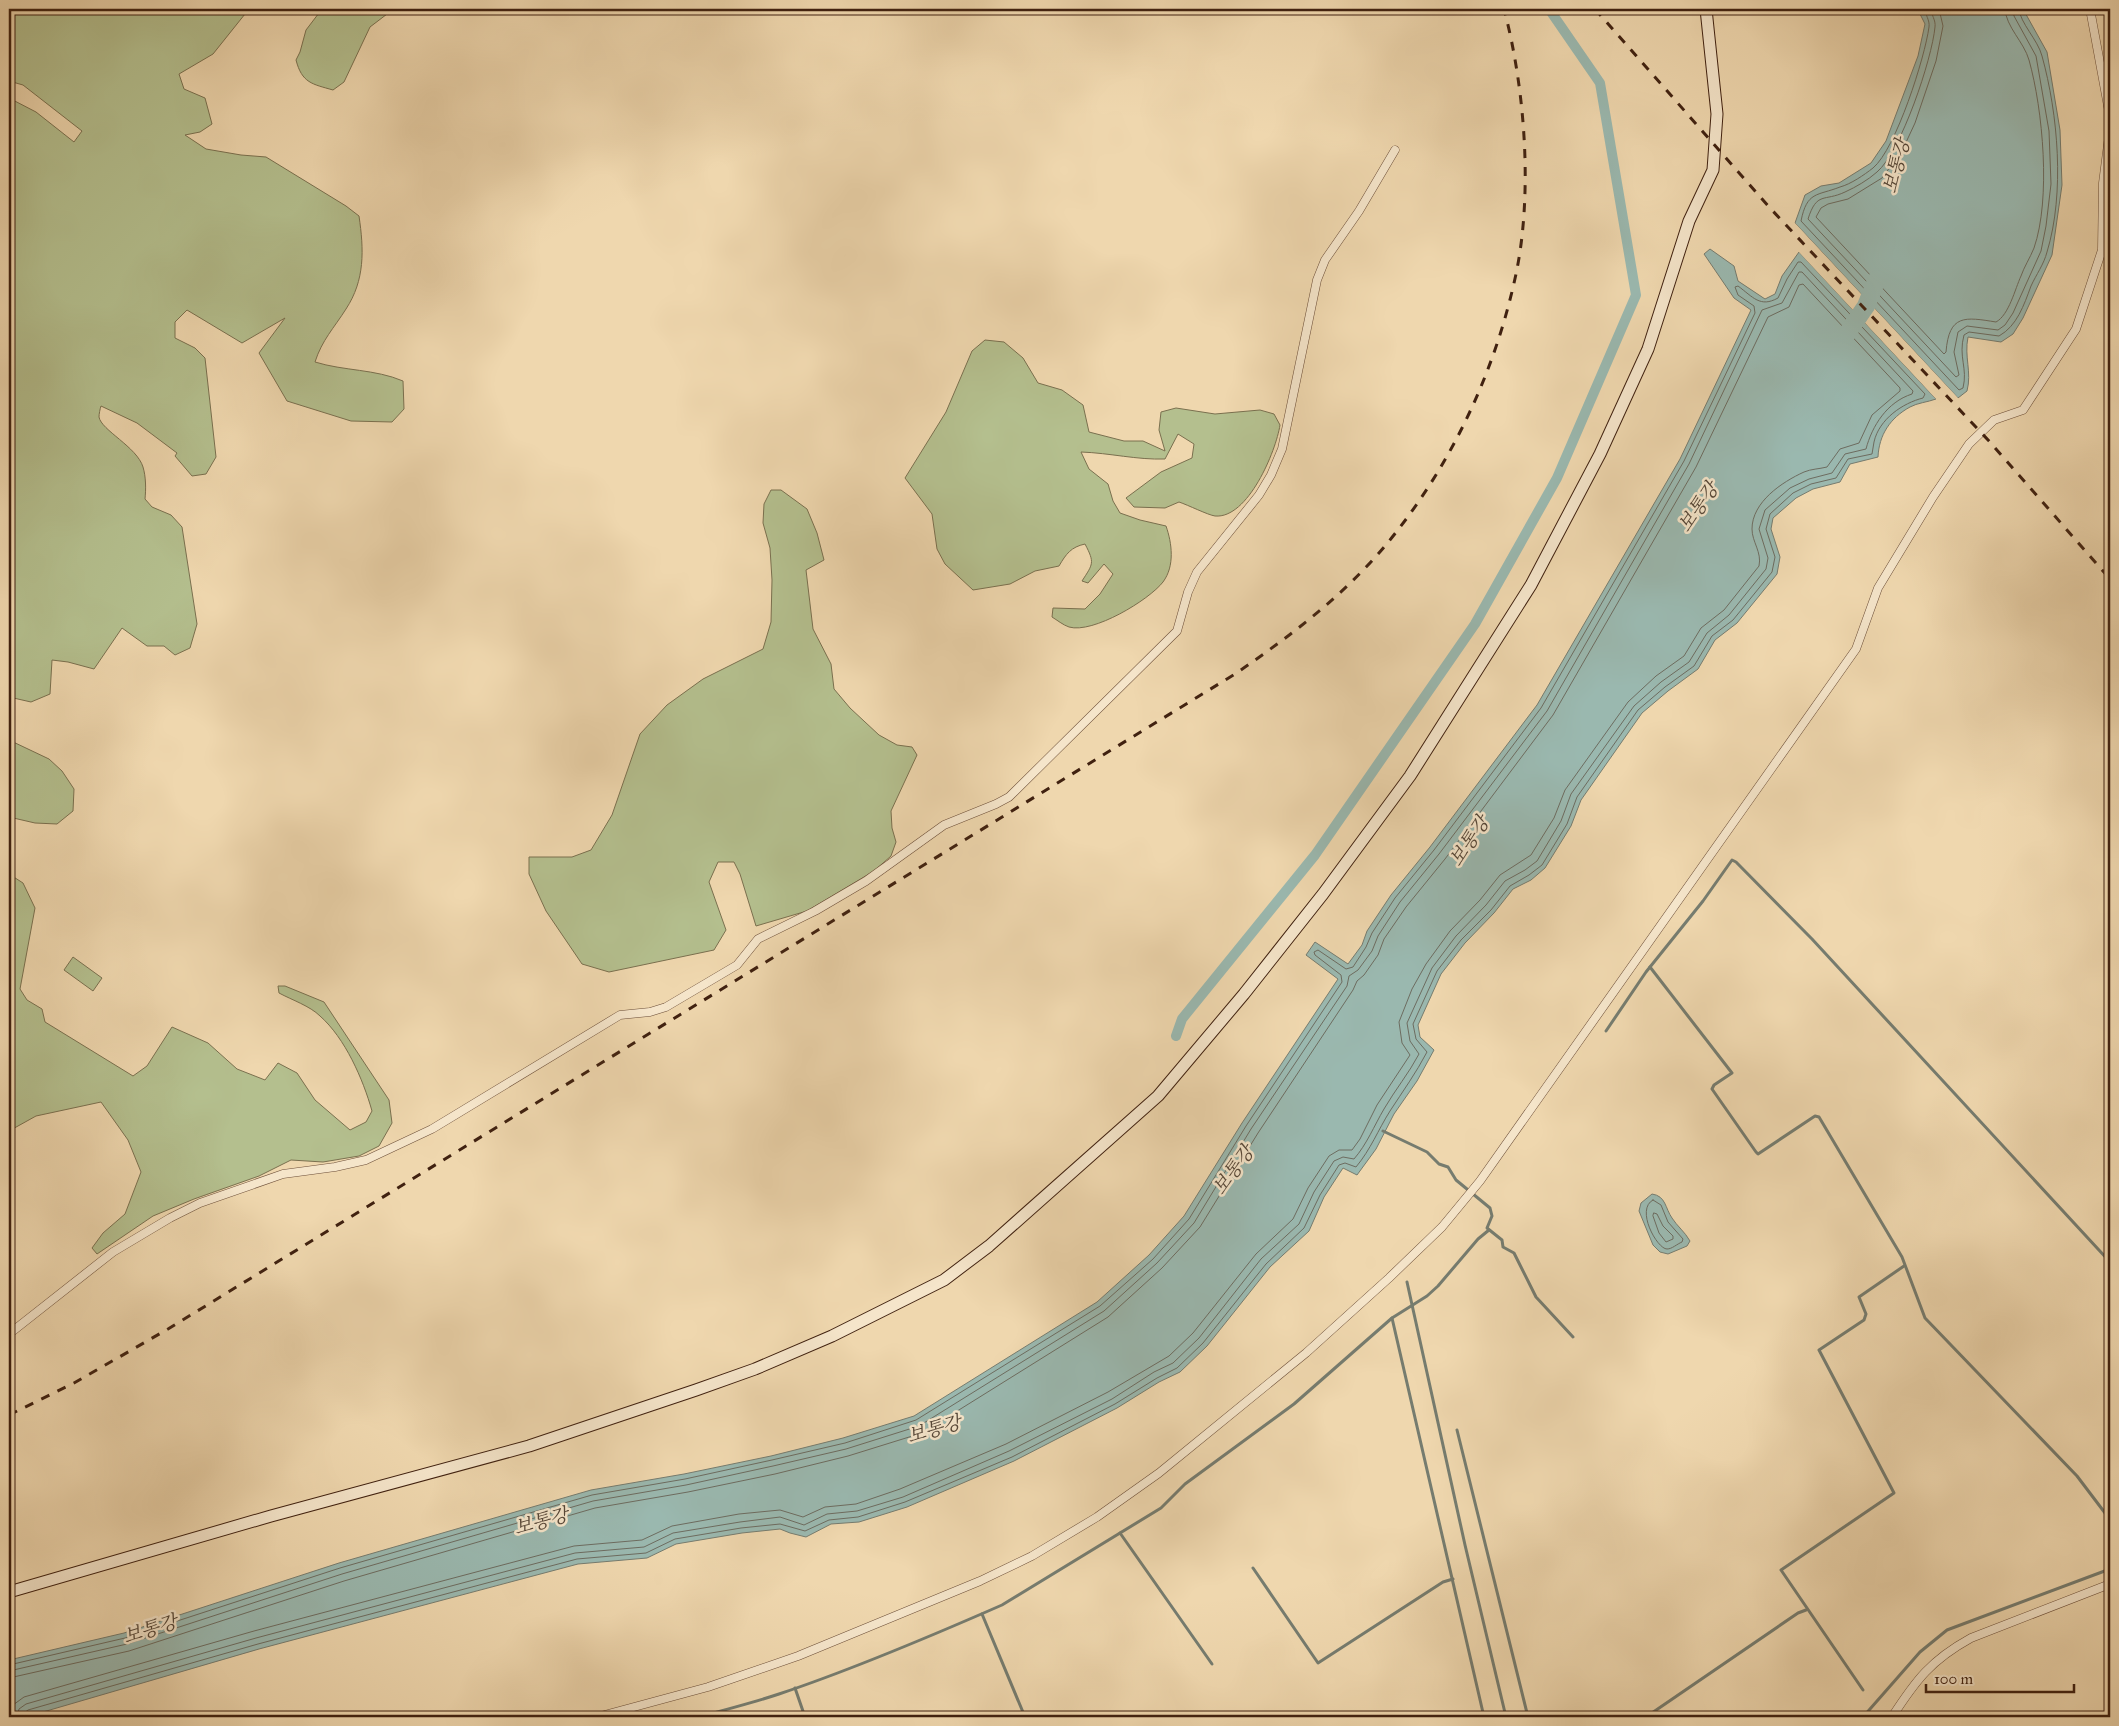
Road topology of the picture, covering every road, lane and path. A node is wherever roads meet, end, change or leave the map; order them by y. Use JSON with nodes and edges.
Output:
{"nodes":[{"id":1,"x":1706,"y":9,"type":"edge"},
{"id":2,"x":2090,"y":9,"type":"edge"},
{"id":3,"x":2110,"y":117,"type":"edge"},
{"id":4,"x":2110,"y":129,"type":"edge"},
{"id":5,"x":1395,"y":150,"type":"dead end"},
{"id":6,"x":9,"y":1334,"type":"edge"},
{"id":7,"x":2110,"y":1584,"type":"edge"},
{"id":8,"x":9,"y":1592,"type":"edge"},
{"id":9,"x":597,"y":1717,"type":"edge"},
{"id":10,"x":1892,"y":1717,"type":"edge"}],
"edges":[{"from":1,"to":8,"type":"main road"},
{"from":2,"to":3,"type":"street"},
{"from":4,"to":9,"type":"street"},
{"from":5,"to":6,"type":"street"},
{"from":7,"to":10,"type":"street"}]}
